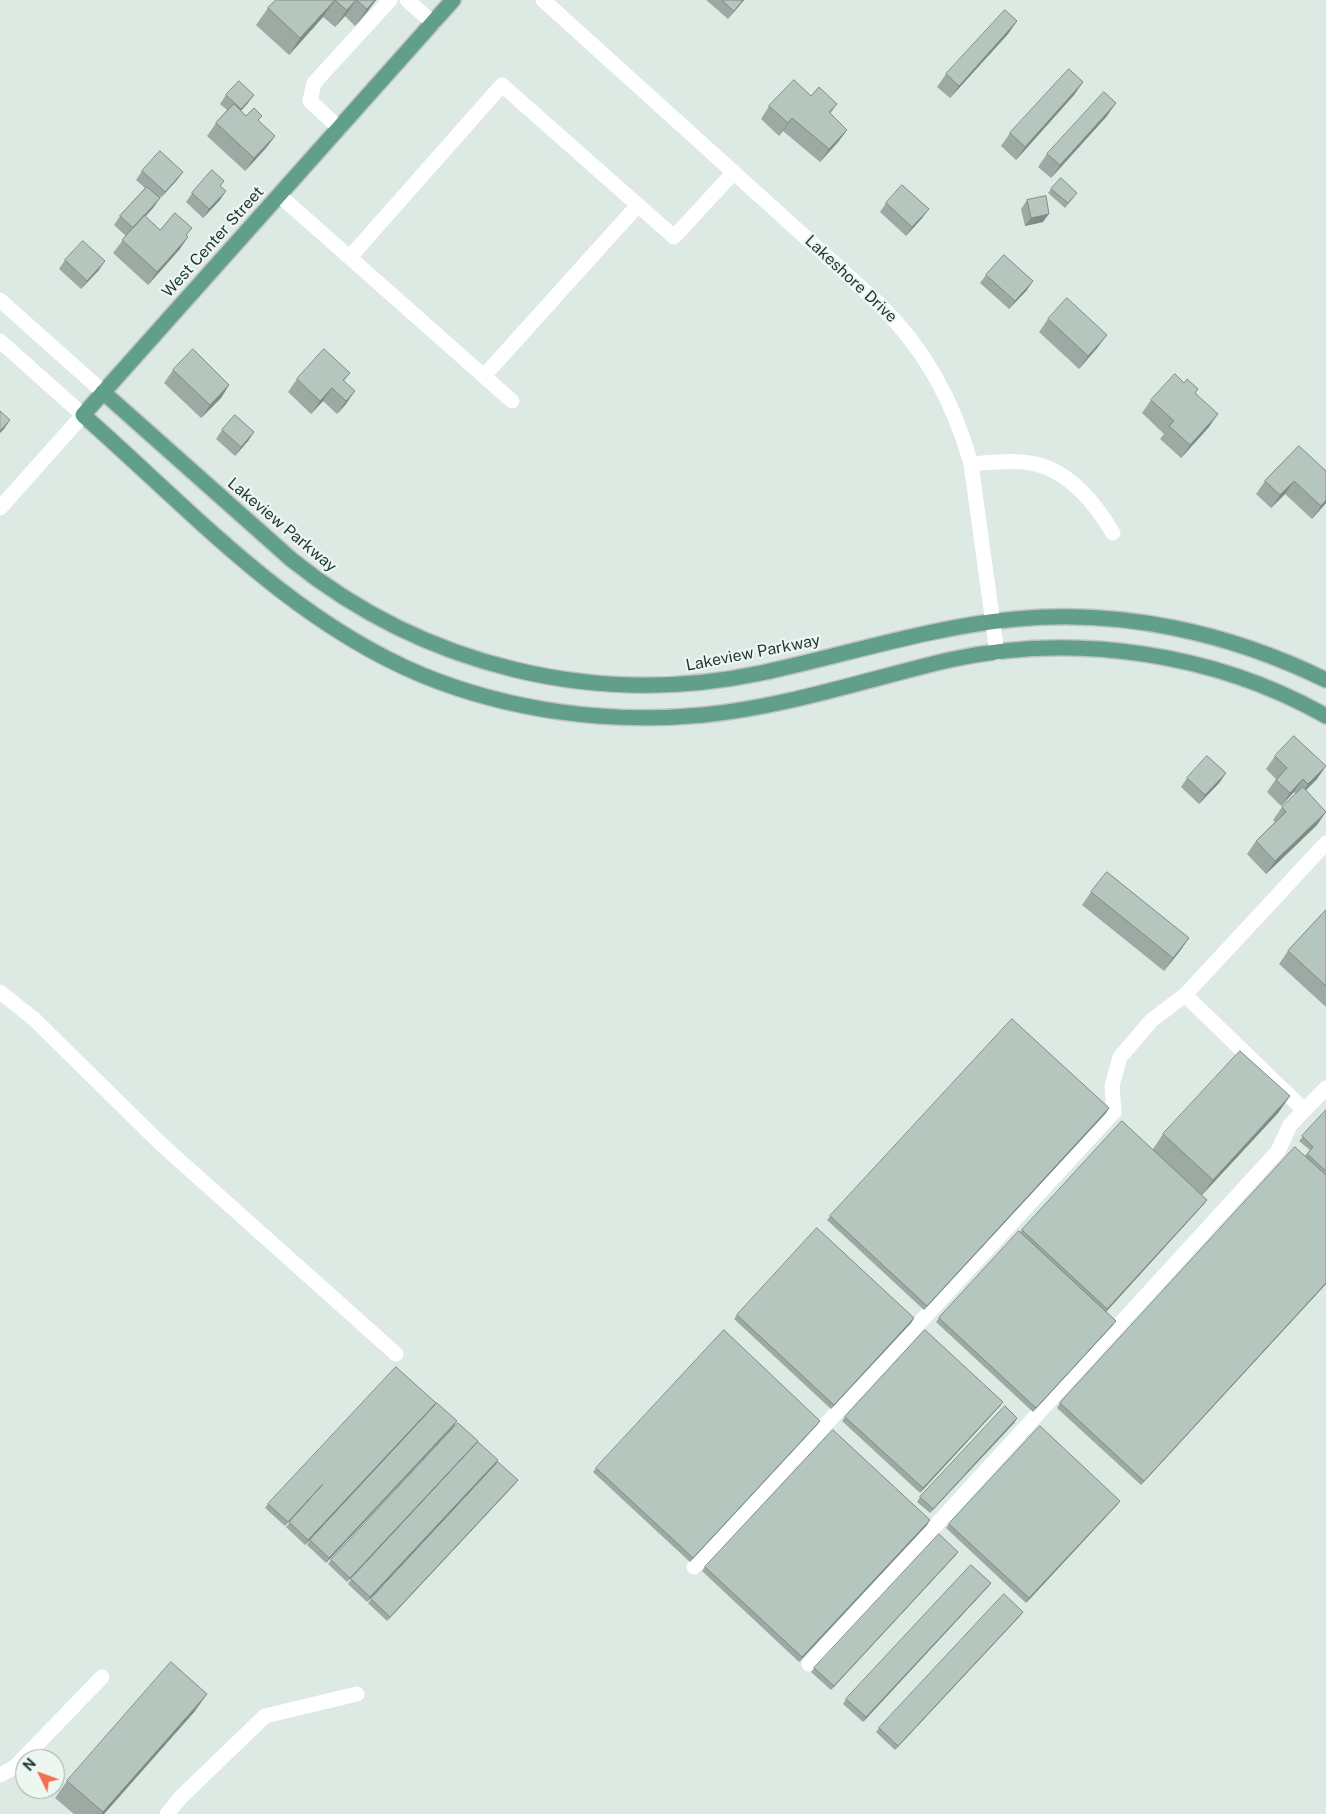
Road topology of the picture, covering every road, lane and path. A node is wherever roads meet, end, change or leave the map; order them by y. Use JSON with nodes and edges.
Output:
{"nodes":[{"id":1,"x":390,"y":0,"type":"edge"},
{"id":2,"x":407,"y":0,"type":"edge"},
{"id":3,"x":453,"y":0,"type":"edge"},
{"id":4,"x":544,"y":0,"type":"edge"},
{"id":5,"x":433,"y":23,"type":"junction"},
{"id":6,"x":339,"y":128,"type":"junction"},
{"id":7,"x":734,"y":172,"type":"junction"},
{"id":8,"x":279,"y":195,"type":"junction"},
{"id":9,"x":638,"y":205,"type":"junction"},
{"id":10,"x":350,"y":257,"type":"junction"},
{"id":11,"x":0,"y":300,"type":"edge"},
{"id":12,"x":0,"y":341,"type":"edge"},
{"id":13,"x":484,"y":376,"type":"junction"},
{"id":14,"x":103,"y":392,"type":"junction"},
{"id":15,"x":512,"y":401,"type":"dead end"},
{"id":16,"x":83,"y":415,"type":"junction"},
{"id":17,"x":971,"y":464,"type":"junction"},
{"id":18,"x":0,"y":508,"type":"edge"},
{"id":19,"x":1113,"y":533,"type":"dead end"},
{"id":20,"x":992,"y":621,"type":"junction"},
{"id":21,"x":997,"y":653,"type":"junction"},
{"id":22,"x":1326,"y":680,"type":"edge"},
{"id":23,"x":1326,"y":716,"type":"edge"},
{"id":24,"x":1326,"y":843,"type":"edge"},
{"id":25,"x":0,"y":992,"type":"edge"},
{"id":26,"x":1184,"y":995,"type":"junction"},
{"id":27,"x":1326,"y":1088,"type":"edge"},
{"id":28,"x":1304,"y":1110,"type":"junction"},
{"id":29,"x":396,"y":1354,"type":"dead end"},
{"id":30,"x":694,"y":1567,"type":"dead end"},
{"id":31,"x":809,"y":1664,"type":"dead end"},
{"id":32,"x":102,"y":1677,"type":"dead end"},
{"id":33,"x":357,"y":1694,"type":"dead end"},
{"id":34,"x":0,"y":1775,"type":"edge"},
{"id":35,"x":166,"y":1814,"type":"edge"}],
"edges":[{"from":1,"to":6,"type":"street"},
{"from":2,"to":5,"type":"street"},
{"from":3,"to":5,"type":"main road","name":"West Center Street"},
{"from":4,"to":7,"type":"street","name":"Lakeshore Drive"},
{"from":5,"to":6,"type":"main road","name":"West Center Street"},
{"from":6,"to":8,"type":"main road","name":"West Center Street"},
{"from":7,"to":9,"type":"street"},
{"from":7,"to":17,"type":"street","name":"Lakeshore Drive"},
{"from":8,"to":10,"type":"street"},
{"from":8,"to":14,"type":"main road","name":"West Center Street"},
{"from":9,"to":10,"type":"street"},
{"from":9,"to":13,"type":"street"},
{"from":10,"to":13,"type":"street"},
{"from":11,"to":14,"type":"street","name":"Lakeview Parkway"},
{"from":12,"to":16,"type":"street"},
{"from":13,"to":15,"type":"street"},
{"from":14,"to":16,"type":"main road","name":"West Center Street"},
{"from":14,"to":20,"type":"main road","name":"Lakeview Parkway"},
{"from":16,"to":18,"type":"street","name":"West Center Street"},
{"from":16,"to":21,"type":"main road"},
{"from":17,"to":19,"type":"street"},
{"from":17,"to":20,"type":"street","name":"Lakeshore Drive"},
{"from":20,"to":21,"type":"street","name":"Lakeshore Drive"},
{"from":20,"to":22,"type":"main road","name":"Lakeview Parkway"},
{"from":21,"to":23,"type":"main road"},
{"from":24,"to":26,"type":"street"},
{"from":25,"to":29,"type":"street"},
{"from":26,"to":28,"type":"street"},
{"from":26,"to":30,"type":"street"},
{"from":27,"to":28,"type":"street"},
{"from":28,"to":31,"type":"street"},
{"from":32,"to":34,"type":"street"},
{"from":33,"to":35,"type":"street"}]}
